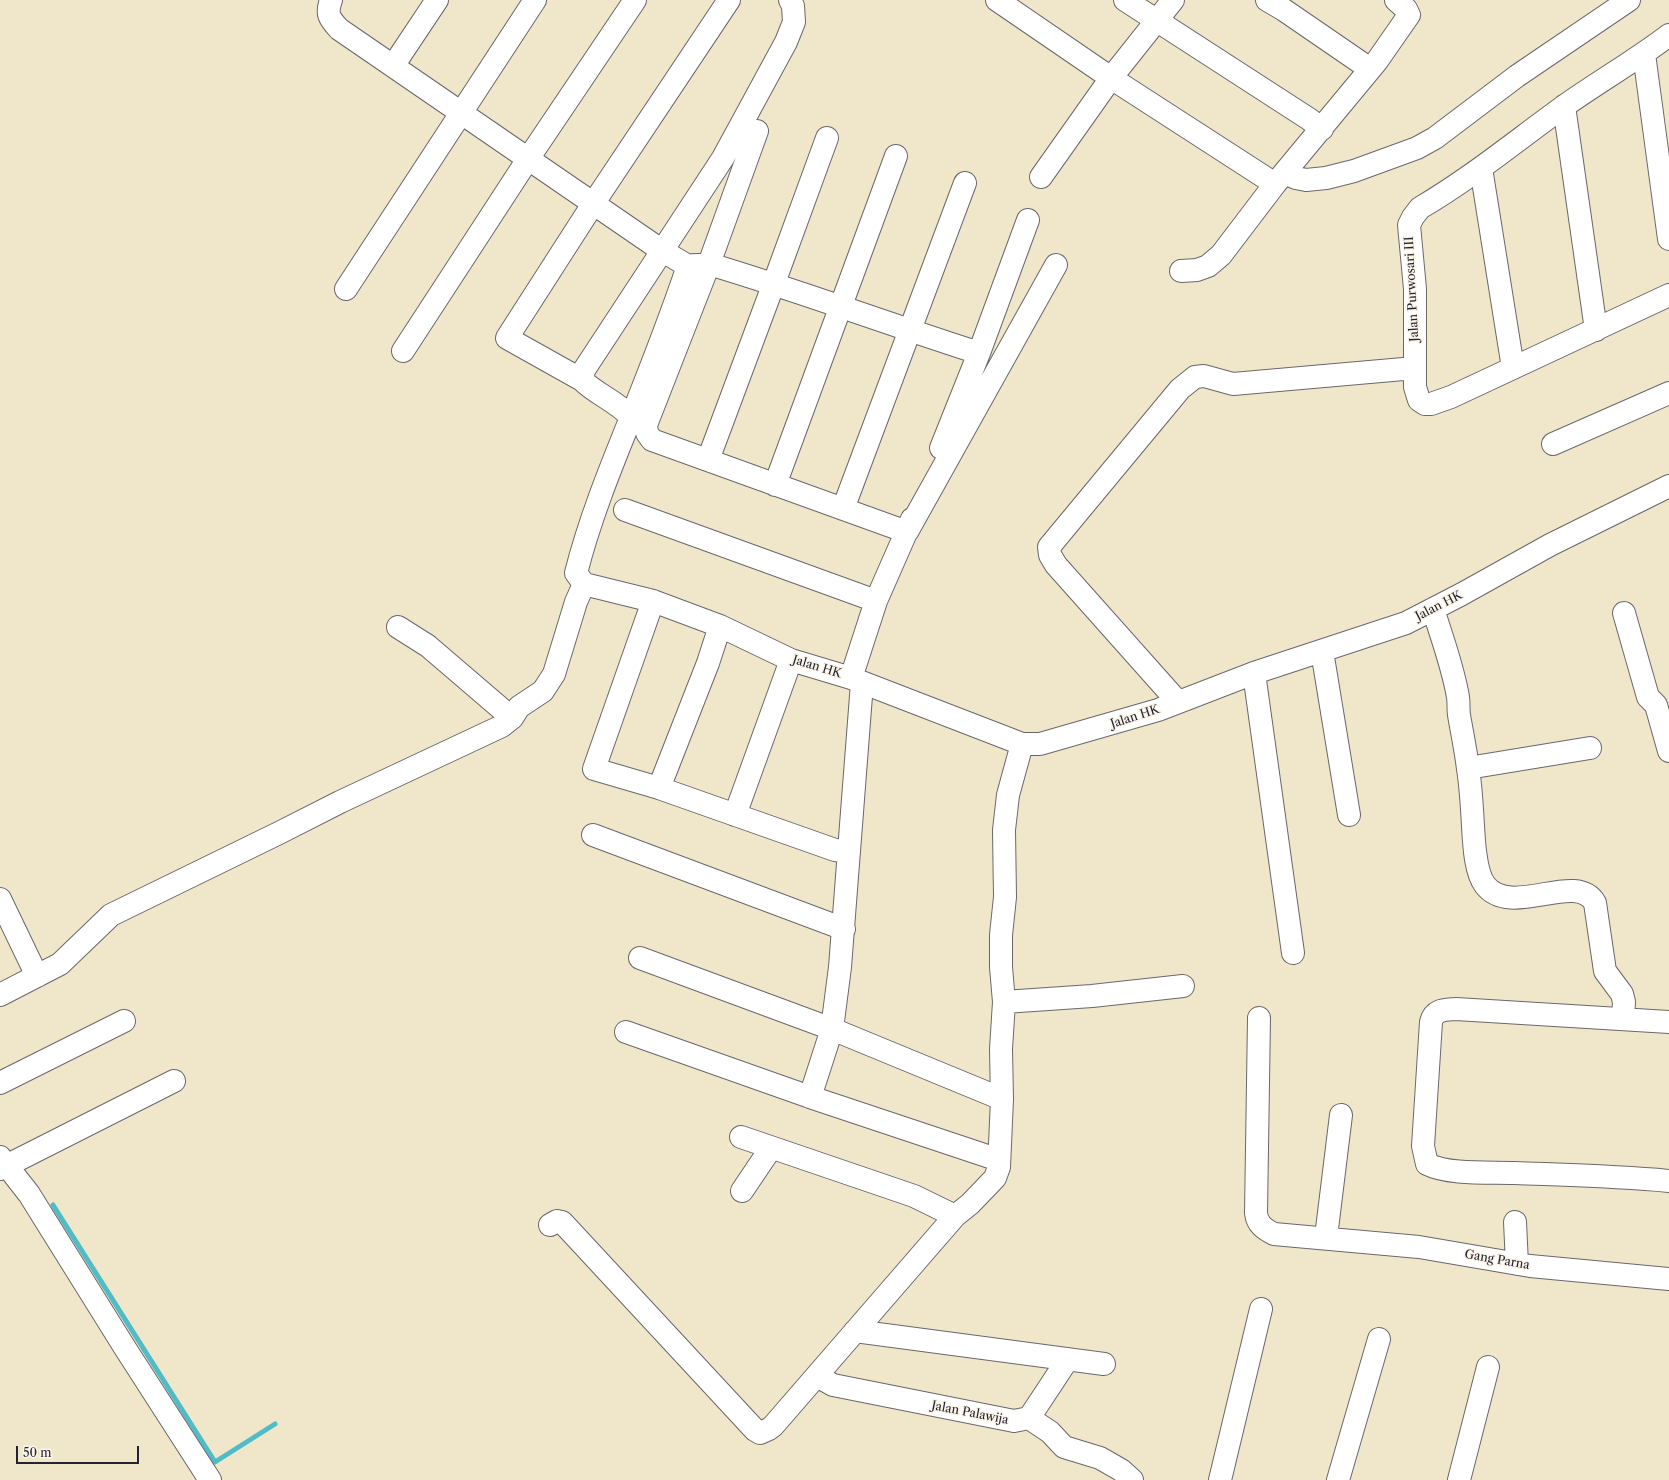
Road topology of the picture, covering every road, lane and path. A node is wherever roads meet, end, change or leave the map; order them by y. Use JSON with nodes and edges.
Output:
{"nodes":[{"id":1,"x":331,"y":0,"type":"edge"},
{"id":2,"x":437,"y":0,"type":"edge"},
{"id":3,"x":535,"y":0,"type":"edge"},
{"id":4,"x":635,"y":0,"type":"edge"},
{"id":5,"x":729,"y":0,"type":"edge"},
{"id":6,"x":790,"y":0,"type":"edge"},
{"id":7,"x":997,"y":0,"type":"edge"},
{"id":8,"x":1126,"y":0,"type":"edge"},
{"id":9,"x":1173,"y":0,"type":"edge"},
{"id":10,"x":1267,"y":0,"type":"edge"},
{"id":11,"x":1396,"y":0,"type":"edge"},
{"id":12,"x":1629,"y":0,"type":"edge"},
{"id":13,"x":1156,"y":21,"type":"junction"},
{"id":14,"x":1669,"y":35,"type":"edge"},
{"id":15,"x":1644,"y":54,"type":"junction"},
{"id":16,"x":393,"y":66,"type":"junction"},
{"id":17,"x":1370,"y":69,"type":"junction"},
{"id":18,"x":1111,"y":78,"type":"junction"},
{"id":19,"x":1564,"y":106,"type":"junction"},
{"id":20,"x":461,"y":113,"type":"junction"},
{"id":21,"x":1322,"y":128,"type":"junction"},
{"id":22,"x":757,"y":131,"type":"dead end"},
{"id":23,"x":827,"y":138,"type":"dead end"},
{"id":24,"x":896,"y":156,"type":"dead end"},
{"id":25,"x":528,"y":159,"type":"junction"},
{"id":26,"x":1481,"y":168,"type":"junction"},
{"id":27,"x":1041,"y":177,"type":"dead end"},
{"id":28,"x":1280,"y":179,"type":"junction"},
{"id":29,"x":965,"y":183,"type":"dead end"},
{"id":30,"x":594,"y":204,"type":"junction"},
{"id":31,"x":1028,"y":220,"type":"dead end"},
{"id":32,"x":1669,"y":239,"type":"edge"},
{"id":33,"x":662,"y":250,"type":"junction"},
{"id":34,"x":709,"y":264,"type":"junction"},
{"id":35,"x":1056,"y":265,"type":"dead end"},
{"id":36,"x":688,"y":266,"type":"junction"},
{"id":37,"x":1181,"y":271,"type":"dead end"},
{"id":38,"x":774,"y":284,"type":"junction"},
{"id":39,"x":346,"y":289,"type":"dead end"},
{"id":40,"x":1669,"y":295,"type":"edge"},
{"id":41,"x":840,"y":306,"type":"junction"},
{"id":42,"x":1596,"y":330,"type":"junction"},
{"id":43,"x":909,"y":331,"type":"junction"},
{"id":44,"x":403,"y":350,"type":"dead end"},
{"id":45,"x":979,"y":352,"type":"junction"},
{"id":46,"x":1415,"y":368,"type":"junction"},
{"id":47,"x":1513,"y":368,"type":"junction"},
{"id":48,"x":582,"y":380,"type":"junction"},
{"id":49,"x":1669,"y":393,"type":"edge"},
{"id":50,"x":631,"y":417,"type":"junction"},
{"id":51,"x":1553,"y":444,"type":"dead end"},
{"id":52,"x":708,"y":460,"type":"junction"},
{"id":53,"x":775,"y":485,"type":"junction"},
{"id":54,"x":1669,"y":486,"type":"edge"},
{"id":55,"x":844,"y":509,"type":"junction"},
{"id":56,"x":625,"y":510,"type":"dead end"},
{"id":57,"x":907,"y":532,"type":"junction"},
{"id":58,"x":584,"y":584,"type":"junction"},
{"id":59,"x":876,"y":601,"type":"junction"},
{"id":60,"x":653,"y":602,"type":"junction"},
{"id":61,"x":1433,"y":609,"type":"junction"},
{"id":62,"x":1624,"y":614,"type":"dead end"},
{"id":63,"x":720,"y":626,"type":"junction"},
{"id":64,"x":398,"y":627,"type":"dead end"},
{"id":65,"x":1322,"y":651,"type":"junction"},
{"id":66,"x":791,"y":660,"type":"junction"},
{"id":67,"x":1254,"y":673,"type":"junction"},
{"id":68,"x":856,"y":681,"type":"junction"},
{"id":69,"x":1178,"y":702,"type":"junction"},
{"id":70,"x":1662,"y":704,"type":"edge"},
{"id":71,"x":512,"y":718,"type":"junction"},
{"id":72,"x":1022,"y":744,"type":"junction"},
{"id":73,"x":1590,"y":748,"type":"dead end"},
{"id":74,"x":1669,"y":752,"type":"edge"},
{"id":75,"x":1468,"y":768,"type":"junction"},
{"id":76,"x":659,"y":788,"type":"junction"},
{"id":77,"x":735,"y":815,"type":"junction"},
{"id":78,"x":1349,"y":815,"type":"dead end"},
{"id":79,"x":593,"y":835,"type":"dead end"},
{"id":80,"x":849,"y":852,"type":"junction"},
{"id":81,"x":1,"y":904,"type":"edge"},
{"id":82,"x":844,"y":928,"type":"junction"},
{"id":83,"x":1293,"y":953,"type":"dead end"},
{"id":84,"x":640,"y":958,"type":"dead end"},
{"id":85,"x":37,"y":976,"type":"junction"},
{"id":86,"x":1184,"y":986,"type":"dead end"},
{"id":87,"x":0,"y":995,"type":"edge"},
{"id":88,"x":1004,"y":1002,"type":"junction"},
{"id":89,"x":1259,"y":1018,"type":"dead end"},
{"id":90,"x":1623,"y":1018,"type":"junction"},
{"id":91,"x":124,"y":1021,"type":"dead end"},
{"id":92,"x":1669,"y":1022,"type":"edge"},
{"id":93,"x":832,"y":1029,"type":"junction"},
{"id":94,"x":626,"y":1032,"type":"dead end"},
{"id":95,"x":174,"y":1081,"type":"dead end"},
{"id":96,"x":0,"y":1083,"type":"edge"},
{"id":97,"x":810,"y":1097,"type":"junction"},
{"id":98,"x":1002,"y":1099,"type":"junction"},
{"id":99,"x":1341,"y":1115,"type":"dead end"},
{"id":100,"x":741,"y":1137,"type":"dead end"},
{"id":101,"x":771,"y":1148,"type":"junction"},
{"id":102,"x":999,"y":1160,"type":"junction"},
{"id":103,"x":2,"y":1164,"type":"edge"},
{"id":104,"x":1669,"y":1180,"type":"edge"},
{"id":105,"x":742,"y":1191,"type":"dead end"},
{"id":106,"x":955,"y":1216,"type":"junction"},
{"id":107,"x":1515,"y":1222,"type":"dead end"},
{"id":108,"x":550,"y":1224,"type":"dead end"},
{"id":109,"x":1326,"y":1237,"type":"junction"},
{"id":110,"x":1517,"y":1264,"type":"junction"},
{"id":111,"x":1669,"y":1280,"type":"edge"},
{"id":112,"x":1261,"y":1308,"type":"dead end"},
{"id":113,"x":855,"y":1331,"type":"junction"},
{"id":114,"x":1380,"y":1339,"type":"dead end"},
{"id":115,"x":1068,"y":1359,"type":"junction"},
{"id":116,"x":1104,"y":1364,"type":"dead end"},
{"id":117,"x":1488,"y":1367,"type":"dead end"},
{"id":118,"x":817,"y":1376,"type":"junction"},
{"id":119,"x":1029,"y":1418,"type":"junction"},
{"id":120,"x":210,"y":1480,"type":"edge"},
{"id":121,"x":1132,"y":1480,"type":"edge"},
{"id":122,"x":1220,"y":1480,"type":"edge"},
{"id":123,"x":1338,"y":1480,"type":"edge"},
{"id":124,"x":1459,"y":1480,"type":"edge"}],
"edges":[{"from":1,"to":16,"type":"street"},
{"from":2,"to":16,"type":"street"},
{"from":3,"to":20,"type":"street"},
{"from":4,"to":25,"type":"street"},
{"from":5,"to":30,"type":"street"},
{"from":6,"to":33,"type":"street"},
{"from":7,"to":18,"type":"street"},
{"from":8,"to":13,"type":"street"},
{"from":9,"to":13,"type":"street"},
{"from":10,"to":17,"type":"street"},
{"from":11,"to":17,"type":"street"},
{"from":12,"to":28,"type":"street"},
{"from":13,"to":18,"type":"street"},
{"from":13,"to":21,"type":"street"},
{"from":14,"to":15,"type":"street","name":"Jalan Purwosari III"},
{"from":15,"to":19,"type":"street","name":"Jalan Purwosari III"},
{"from":15,"to":32,"type":"street"},
{"from":16,"to":20,"type":"street"},
{"from":17,"to":21,"type":"street"},
{"from":18,"to":27,"type":"street"},
{"from":18,"to":28,"type":"street"},
{"from":19,"to":26,"type":"street","name":"Jalan Purwosari III"},
{"from":19,"to":42,"type":"street"},
{"from":20,"to":25,"type":"street"},
{"from":20,"to":39,"type":"street"},
{"from":21,"to":28,"type":"street"},
{"from":22,"to":34,"type":"street"},
{"from":23,"to":38,"type":"street"},
{"from":24,"to":41,"type":"street"},
{"from":25,"to":30,"type":"street"},
{"from":25,"to":44,"type":"street"},
{"from":26,"to":46,"type":"street","name":"Jalan Purwosari III"},
{"from":26,"to":47,"type":"street"},
{"from":28,"to":37,"type":"street"},
{"from":29,"to":43,"type":"street"},
{"from":30,"to":33,"type":"street"},
{"from":30,"to":48,"type":"street"},
{"from":31,"to":45,"type":"street"},
{"from":33,"to":36,"type":"street"},
{"from":33,"to":48,"type":"street"},
{"from":34,"to":36,"type":"street"},
{"from":34,"to":38,"type":"street"},
{"from":34,"to":52,"type":"street"},
{"from":35,"to":57,"type":"street"},
{"from":36,"to":50,"type":"street"},
{"from":38,"to":41,"type":"street"},
{"from":38,"to":52,"type":"street"},
{"from":40,"to":42,"type":"street","name":"Jalan Purwosari III"},
{"from":41,"to":43,"type":"street"},
{"from":41,"to":53,"type":"street"},
{"from":42,"to":47,"type":"street","name":"Jalan Purwosari III"},
{"from":43,"to":45,"type":"street"},
{"from":43,"to":55,"type":"street"},
{"from":45,"to":57,"type":"street"},
{"from":46,"to":47,"type":"street","name":"Jalan Purwosari III"},
{"from":46,"to":69,"type":"street"},
{"from":48,"to":50,"type":"street"},
{"from":49,"to":51,"type":"street"},
{"from":50,"to":58,"type":"street"},
{"from":52,"to":53,"type":"street"},
{"from":53,"to":55,"type":"street"},
{"from":54,"to":61,"type":"street","name":"Jalan HK"},
{"from":55,"to":57,"type":"street"},
{"from":56,"to":59,"type":"street"},
{"from":57,"to":59,"type":"street"},
{"from":58,"to":60,"type":"street","name":"Jalan HK"},
{"from":58,"to":71,"type":"street"},
{"from":59,"to":68,"type":"street"},
{"from":60,"to":63,"type":"street","name":"Jalan HK"},
{"from":60,"to":76,"type":"street"},
{"from":61,"to":65,"type":"street","name":"Jalan HK"},
{"from":61,"to":75,"type":"street"},
{"from":62,"to":70,"type":"street"},
{"from":63,"to":66,"type":"street","name":"Jalan HK"},
{"from":63,"to":76,"type":"street"},
{"from":64,"to":71,"type":"street"},
{"from":65,"to":67,"type":"street","name":"Jalan HK"},
{"from":65,"to":78,"type":"street"},
{"from":66,"to":68,"type":"street","name":"Jalan HK"},
{"from":66,"to":77,"type":"street"},
{"from":67,"to":69,"type":"street","name":"Jalan HK"},
{"from":67,"to":83,"type":"street"},
{"from":68,"to":72,"type":"street","name":"Jalan HK"},
{"from":68,"to":80,"type":"street"},
{"from":69,"to":72,"type":"street","name":"Jalan HK"},
{"from":70,"to":74,"type":"street"},
{"from":71,"to":85,"type":"street"},
{"from":72,"to":88,"type":"street"},
{"from":73,"to":75,"type":"street"},
{"from":75,"to":90,"type":"street"},
{"from":76,"to":77,"type":"street"},
{"from":77,"to":80,"type":"street"},
{"from":79,"to":82,"type":"street"},
{"from":80,"to":82,"type":"street"},
{"from":81,"to":85,"type":"street"},
{"from":82,"to":93,"type":"street"},
{"from":84,"to":93,"type":"street"},
{"from":85,"to":87,"type":"street"},
{"from":86,"to":88,"type":"street"},
{"from":88,"to":98,"type":"street"},
{"from":89,"to":109,"type":"street","name":"Gang Parna"},
{"from":90,"to":92,"type":"street"},
{"from":90,"to":104,"type":"street"},
{"from":91,"to":96,"type":"street"},
{"from":93,"to":97,"type":"street"},
{"from":93,"to":98,"type":"street"},
{"from":94,"to":97,"type":"street"},
{"from":95,"to":103,"type":"street"},
{"from":97,"to":102,"type":"street"},
{"from":98,"to":102,"type":"street"},
{"from":99,"to":109,"type":"street"},
{"from":100,"to":101,"type":"street"},
{"from":101,"to":105,"type":"street"},
{"from":101,"to":106,"type":"street"},
{"from":102,"to":106,"type":"street"},
{"from":103,"to":120,"type":"street"},
{"from":106,"to":113,"type":"street"},
{"from":107,"to":110,"type":"street"},
{"from":108,"to":118,"type":"street"},
{"from":109,"to":110,"type":"street","name":"Gang Parna"},
{"from":110,"to":111,"type":"street","name":"Gang Parna"},
{"from":112,"to":122,"type":"street"},
{"from":113,"to":115,"type":"street"},
{"from":113,"to":118,"type":"street"},
{"from":114,"to":123,"type":"street"},
{"from":115,"to":116,"type":"street"},
{"from":115,"to":119,"type":"street"},
{"from":117,"to":124,"type":"street"},
{"from":118,"to":119,"type":"street","name":"Jalan Palawija"},
{"from":119,"to":121,"type":"street"}]}
